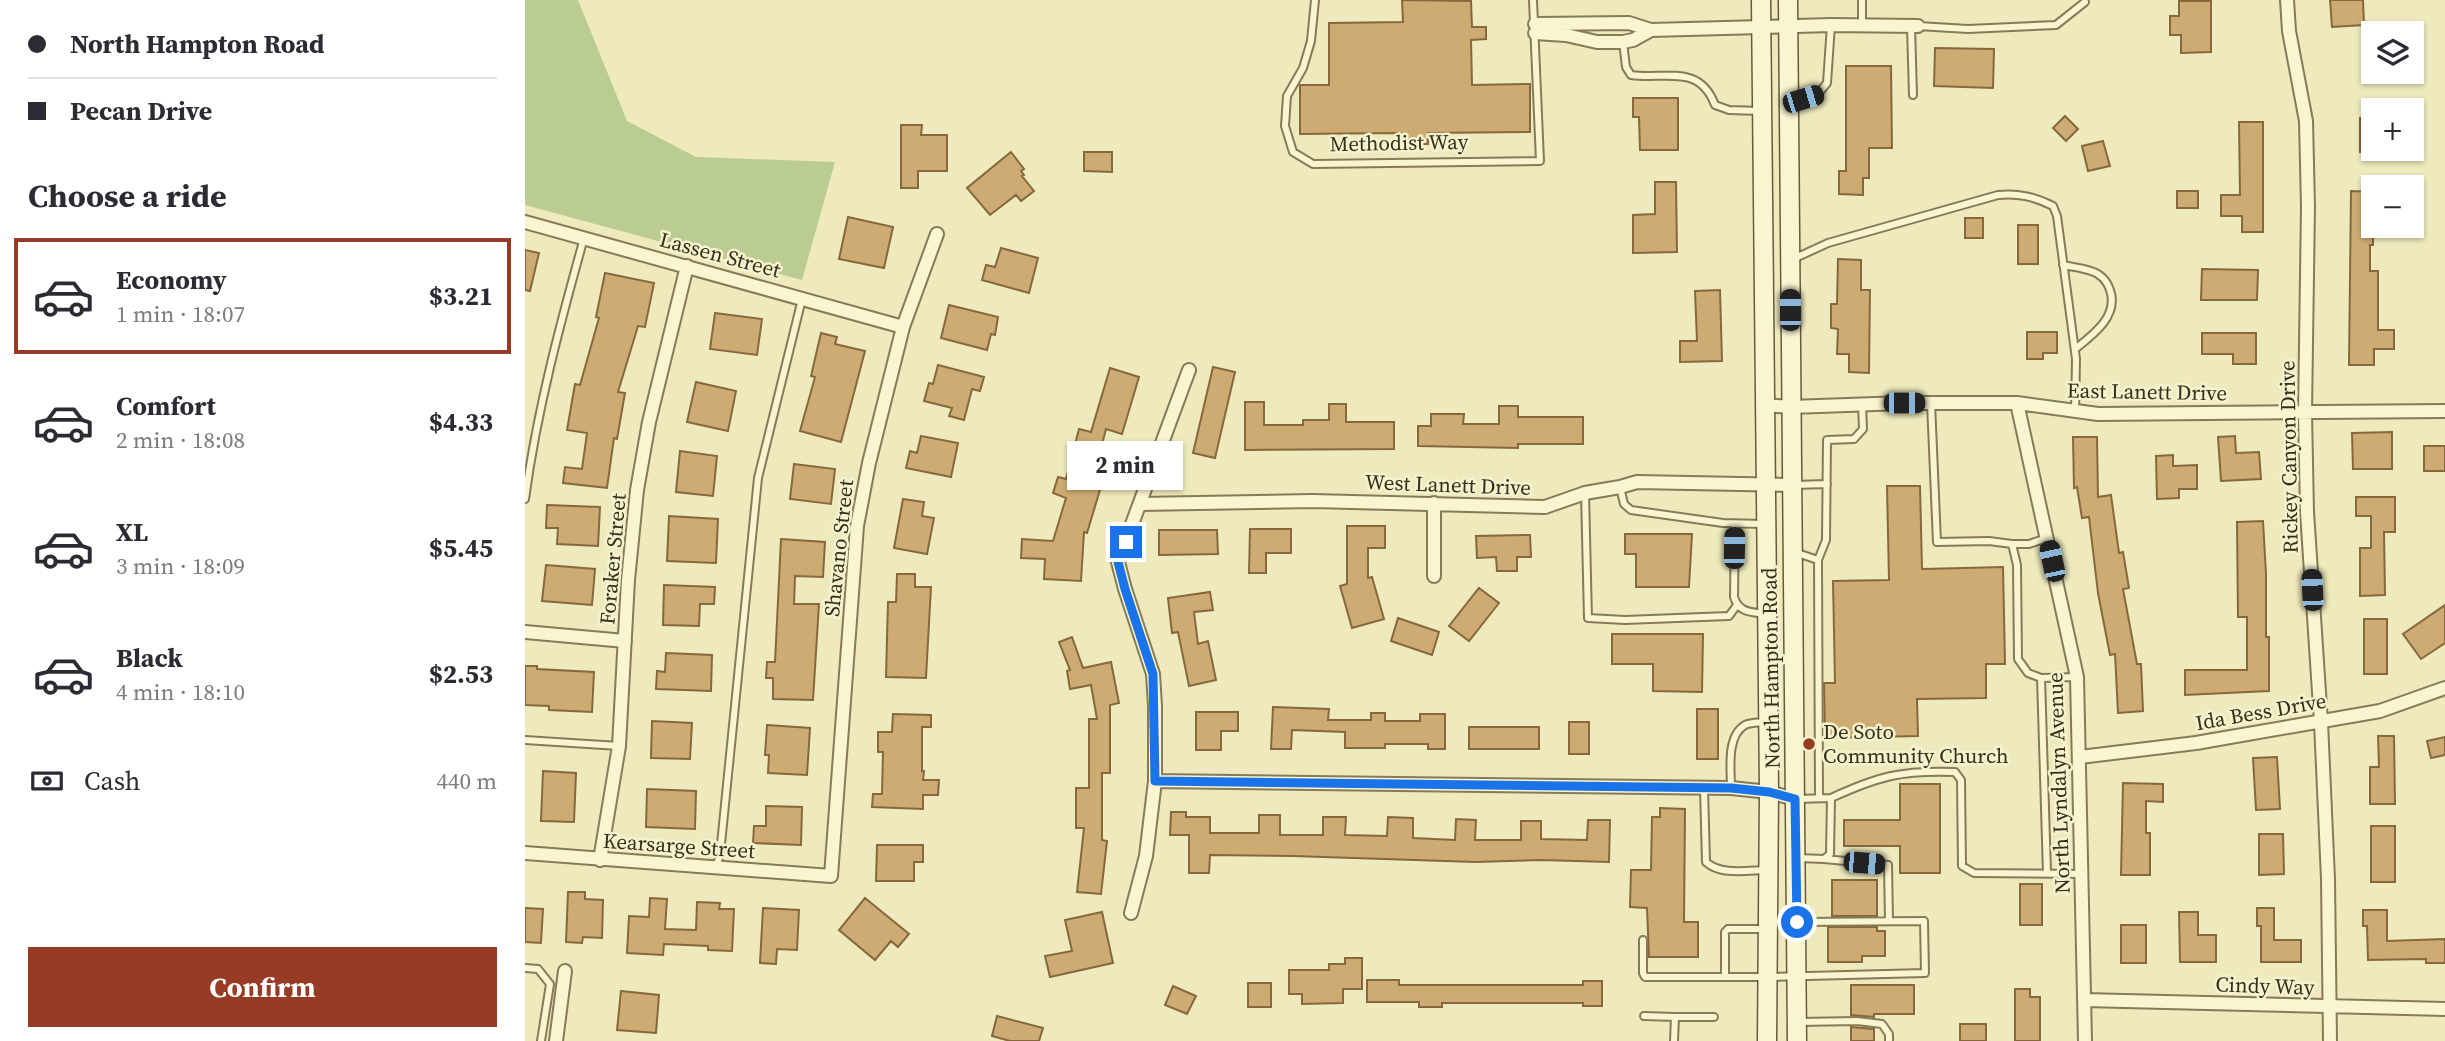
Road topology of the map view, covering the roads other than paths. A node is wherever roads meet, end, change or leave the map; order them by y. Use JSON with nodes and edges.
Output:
{"nodes":[{"id":1,"x":1315,"y":0,"type":"edge"},
{"id":2,"x":1533,"y":0,"type":"edge"},
{"id":3,"x":1761,"y":0,"type":"edge"},
{"id":4,"x":1788,"y":0,"type":"edge"},
{"id":5,"x":1862,"y":0,"type":"edge"},
{"id":6,"x":2287,"y":0,"type":"edge"},
{"id":7,"x":2085,"y":2,"type":"dead end"},
{"id":8,"x":1831,"y":25,"type":"junction"},
{"id":9,"x":1862,"y":25,"type":"junction"},
{"id":10,"x":1761,"y":26,"type":"junction"},
{"id":11,"x":1789,"y":26,"type":"junction"},
{"id":12,"x":1914,"y":26,"type":"junction"},
{"id":13,"x":1535,"y":29,"type":"junction"},
{"id":14,"x":1651,"y":30,"type":"junction"},
{"id":15,"x":1623,"y":43,"type":"junction"},
{"id":16,"x":1913,"y":95,"type":"dead end"},
{"id":17,"x":1788,"y":99,"type":"junction"},
{"id":18,"x":1762,"y":111,"type":"junction"},
{"id":19,"x":525,"y":222,"type":"edge"},
{"id":20,"x":937,"y":234,"type":"dead end"},
{"id":21,"x":583,"y":238,"type":"junction"},
{"id":22,"x":1790,"y":261,"type":"junction"},
{"id":23,"x":2063,"y":265,"type":"junction"},
{"id":24,"x":687,"y":266,"type":"junction"},
{"id":25,"x":802,"y":297,"type":"junction"},
{"id":26,"x":903,"y":327,"type":"junction"},
{"id":27,"x":2075,"y":349,"type":"junction"},
{"id":28,"x":1189,"y":370,"type":"dead end"},
{"id":29,"x":1931,"y":403,"type":"junction"},
{"id":30,"x":2017,"y":403,"type":"junction"},
{"id":31,"x":1765,"y":405,"type":"junction"},
{"id":32,"x":1862,"y":405,"type":"junction"},
{"id":33,"x":1791,"y":407,"type":"junction"},
{"id":34,"x":2445,"y":411,"type":"edge"},
{"id":35,"x":2075,"y":412,"type":"junction"},
{"id":36,"x":2305,"y":413,"type":"junction"},
{"id":37,"x":1766,"y":483,"type":"junction"},
{"id":38,"x":1826,"y":484,"type":"junction"},
{"id":39,"x":1792,"y":485,"type":"junction"},
{"id":40,"x":1620,"y":487,"type":"junction"},
{"id":41,"x":1585,"y":493,"type":"junction"},
{"id":42,"x":525,"y":499,"type":"edge"},
{"id":43,"x":1434,"y":503,"type":"junction"},
{"id":44,"x":1140,"y":504,"type":"junction"},
{"id":45,"x":1735,"y":523,"type":"junction"},
{"id":46,"x":1766,"y":524,"type":"junction"},
{"id":47,"x":2047,"y":538,"type":"junction"},
{"id":48,"x":2012,"y":544,"type":"junction"},
{"id":49,"x":1767,"y":551,"type":"junction"},
{"id":50,"x":1793,"y":551,"type":"junction"},
{"id":51,"x":1818,"y":560,"type":"junction"},
{"id":52,"x":1434,"y":576,"type":"dead end"},
{"id":53,"x":1737,"y":606,"type":"junction"},
{"id":54,"x":1767,"y":614,"type":"junction"},
{"id":55,"x":525,"y":632,"type":"edge"},
{"id":56,"x":625,"y":641,"type":"junction"},
{"id":57,"x":2077,"y":677,"type":"junction"},
{"id":58,"x":2041,"y":678,"type":"junction"},
{"id":59,"x":2445,"y":688,"type":"edge"},
{"id":60,"x":1794,"y":701,"type":"junction"},
{"id":61,"x":1768,"y":702,"type":"junction"},
{"id":62,"x":1769,"y":722,"type":"junction"},
{"id":63,"x":2321,"y":722,"type":"junction"},
{"id":64,"x":525,"y":740,"type":"edge"},
{"id":65,"x":619,"y":746,"type":"junction"},
{"id":66,"x":2080,"y":757,"type":"junction"},
{"id":67,"x":1155,"y":781,"type":"junction"},
{"id":68,"x":1704,"y":788,"type":"junction"},
{"id":69,"x":1731,"y":788,"type":"junction"},
{"id":70,"x":1769,"y":792,"type":"junction"},
{"id":71,"x":1819,"y":798,"type":"junction"},
{"id":72,"x":1831,"y":798,"type":"junction"},
{"id":73,"x":1795,"y":799,"type":"junction"},
{"id":74,"x":525,"y":853,"type":"edge"},
{"id":75,"x":1796,"y":858,"type":"junction"},
{"id":76,"x":1824,"y":859,"type":"junction"},
{"id":77,"x":600,"y":860,"type":"junction"},
{"id":78,"x":716,"y":868,"type":"junction"},
{"id":79,"x":1768,"y":870,"type":"junction"},
{"id":80,"x":2047,"y":873,"type":"junction"},
{"id":81,"x":2081,"y":874,"type":"junction"},
{"id":82,"x":831,"y":876,"type":"joint"},
{"id":83,"x":1131,"y":913,"type":"dead end"},
{"id":84,"x":1889,"y":921,"type":"junction"},
{"id":85,"x":1797,"y":922,"type":"junction"},
{"id":86,"x":1768,"y":929,"type":"junction"},
{"id":87,"x":1643,"y":940,"type":"dead end"},
{"id":88,"x":525,"y":968,"type":"edge"},
{"id":89,"x":565,"y":971,"type":"dead end"},
{"id":90,"x":1725,"y":976,"type":"junction"},
{"id":91,"x":1797,"y":976,"type":"junction"},
{"id":92,"x":1768,"y":977,"type":"junction"},
{"id":93,"x":2084,"y":1000,"type":"junction"},
{"id":94,"x":2329,"y":1007,"type":"junction"},
{"id":95,"x":2445,"y":1009,"type":"edge"},
{"id":96,"x":1644,"y":1016,"type":"dead end"},
{"id":97,"x":1675,"y":1017,"type":"junction"},
{"id":98,"x":1714,"y":1017,"type":"dead end"},
{"id":99,"x":1798,"y":1022,"type":"junction"},
{"id":100,"x":541,"y":1041,"type":"edge"},
{"id":101,"x":556,"y":1041,"type":"edge"},
{"id":102,"x":1674,"y":1041,"type":"edge"},
{"id":103,"x":1767,"y":1041,"type":"edge"},
{"id":104,"x":1797,"y":1041,"type":"edge"},
{"id":105,"x":1889,"y":1041,"type":"edge"},
{"id":106,"x":2085,"y":1041,"type":"edge"},
{"id":107,"x":2330,"y":1041,"type":"edge"}],
"edges":[{"from":1,"to":13,"type":"lane","name":"Methodist Way"},
{"from":2,"to":13,"type":"lane","name":"Methodist Way"},
{"from":3,"to":10,"type":"main road","name":"North Hampton Road"},
{"from":4,"to":11,"type":"main road","name":"North Hampton Road"},
{"from":5,"to":9,"type":"lane"},
{"from":6,"to":36,"type":"street","name":"Rickey Canyon Drive"},
{"from":7,"to":12,"type":"lane"},
{"from":8,"to":9,"type":"street"},
{"from":8,"to":11,"type":"street"},
{"from":8,"to":17,"type":"lane"},
{"from":9,"to":12,"type":"street"},
{"from":10,"to":11,"type":"street"},
{"from":10,"to":14,"type":"street"},
{"from":10,"to":18,"type":"main road","name":"North Hampton Road"},
{"from":11,"to":17,"type":"main road","name":"North Hampton Road"},
{"from":12,"to":16,"type":"lane"},
{"from":13,"to":14,"type":"street"},
{"from":13,"to":15,"type":"street"},
{"from":14,"to":15,"type":"street"},
{"from":15,"to":18,"type":"lane"},
{"from":17,"to":22,"type":"main road","name":"North Hampton Road"},
{"from":18,"to":31,"type":"main road","name":"North Hampton Road"},
{"from":19,"to":21,"type":"street","name":"Lassen Street"},
{"from":20,"to":26,"type":"street","name":"Shavano Street"},
{"from":21,"to":24,"type":"street","name":"Lassen Street"},
{"from":21,"to":42,"type":"lane"},
{"from":22,"to":23,"type":"lane"},
{"from":22,"to":33,"type":"main road","name":"North Hampton Road"},
{"from":23,"to":27,"type":"lane"},
{"from":23,"to":27,"type":"lane"},
{"from":24,"to":25,"type":"street","name":"Lassen Street"},
{"from":24,"to":56,"type":"street","name":"Foraker Street"},
{"from":25,"to":26,"type":"street","name":"Lassen Street"},
{"from":25,"to":78,"type":"lane"},
{"from":26,"to":82,"type":"street","name":"Shavano Street"},
{"from":27,"to":35,"type":"lane"},
{"from":28,"to":44,"type":"street"},
{"from":29,"to":30,"type":"street","name":"East Lanett Drive"},
{"from":29,"to":32,"type":"street","name":"East Lanett Drive"},
{"from":29,"to":48,"type":"lane"},
{"from":30,"to":35,"type":"street","name":"East Lanett Drive"},
{"from":30,"to":47,"type":"street","name":"North Lyndalyn Avenue"},
{"from":31,"to":33,"type":"street","name":"East Lanett Drive"},
{"from":31,"to":37,"type":"main road","name":"North Hampton Road"},
{"from":32,"to":33,"type":"street","name":"East Lanett Drive"},
{"from":32,"to":38,"type":"lane"},
{"from":33,"to":39,"type":"main road","name":"North Hampton Road"},
{"from":34,"to":36,"type":"street","name":"East Lanett Drive"},
{"from":35,"to":36,"type":"street","name":"East Lanett Drive"},
{"from":36,"to":63,"type":"street","name":"Rickey Canyon Drive"},
{"from":37,"to":39,"type":"street","name":"West Lanett Drive"},
{"from":37,"to":40,"type":"street","name":"West Lanett Drive"},
{"from":37,"to":46,"type":"main road","name":"North Hampton Road"},
{"from":38,"to":39,"type":"lane"},
{"from":38,"to":51,"type":"lane"},
{"from":39,"to":50,"type":"main road","name":"North Hampton Road"},
{"from":40,"to":41,"type":"street","name":"West Lanett Drive"},
{"from":40,"to":45,"type":"lane"},
{"from":41,"to":43,"type":"street","name":"West Lanett Drive"},
{"from":41,"to":53,"type":"lane"},
{"from":43,"to":44,"type":"street","name":"West Lanett Drive"},
{"from":43,"to":52,"type":"street"},
{"from":44,"to":67,"type":"street"},
{"from":45,"to":46,"type":"lane"},
{"from":45,"to":53,"type":"lane"},
{"from":46,"to":49,"type":"main road","name":"North Hampton Road"},
{"from":47,"to":48,"type":"lane"},
{"from":47,"to":57,"type":"street","name":"North Lyndalyn Avenue"},
{"from":48,"to":58,"type":"lane"},
{"from":49,"to":50,"type":"main road"},
{"from":49,"to":54,"type":"main road","name":"North Hampton Road"},
{"from":50,"to":51,"type":"lane"},
{"from":50,"to":60,"type":"main road","name":"North Hampton Road"},
{"from":51,"to":71,"type":"lane"},
{"from":53,"to":54,"type":"lane"},
{"from":54,"to":61,"type":"main road","name":"North Hampton Road"},
{"from":55,"to":56,"type":"street"},
{"from":56,"to":65,"type":"street","name":"Foraker Street"},
{"from":57,"to":58,"type":"lane"},
{"from":57,"to":66,"type":"street","name":"North Lyndalyn Avenue"},
{"from":58,"to":80,"type":"lane"},
{"from":59,"to":63,"type":"street","name":"Ida Bess Drive"},
{"from":60,"to":61,"type":"main road"},
{"from":60,"to":73,"type":"main road","name":"North Hampton Road"},
{"from":61,"to":62,"type":"main road","name":"North Hampton Road"},
{"from":62,"to":69,"type":"lane"},
{"from":62,"to":70,"type":"main road","name":"North Hampton Road"},
{"from":63,"to":66,"type":"street","name":"Ida Bess Drive"},
{"from":63,"to":94,"type":"street","name":"Rickey Canyon Drive"},
{"from":64,"to":65,"type":"lane"},
{"from":65,"to":77,"type":"street","name":"Foraker Street"},
{"from":66,"to":81,"type":"street","name":"North Lyndalyn Avenue"},
{"from":67,"to":68,"type":"street"},
{"from":67,"to":83,"type":"street"},
{"from":68,"to":69,"type":"street"},
{"from":68,"to":79,"type":"lane"},
{"from":69,"to":70,"type":"street"},
{"from":70,"to":73,"type":"street"},
{"from":70,"to":79,"type":"main road","name":"North Hampton Road"},
{"from":71,"to":72,"type":"lane"},
{"from":71,"to":73,"type":"lane"},
{"from":72,"to":76,"type":"lane"},
{"from":72,"to":80,"type":"lane"},
{"from":73,"to":75,"type":"main road","name":"North Hampton Road"},
{"from":74,"to":77,"type":"street","name":"Kearsarge Street"},
{"from":75,"to":76,"type":"lane"},
{"from":75,"to":85,"type":"main road","name":"North Hampton Road"},
{"from":76,"to":84,"type":"lane"},
{"from":77,"to":78,"type":"street","name":"Kearsarge Street"},
{"from":78,"to":82,"type":"street","name":"Kearsarge Street"},
{"from":79,"to":86,"type":"main road","name":"North Hampton Road"},
{"from":80,"to":81,"type":"lane"},
{"from":81,"to":93,"type":"street","name":"North Lyndalyn Avenue"},
{"from":84,"to":85,"type":"lane"},
{"from":84,"to":91,"type":"lane"},
{"from":85,"to":91,"type":"main road","name":"North Hampton Road"},
{"from":86,"to":90,"type":"lane"},
{"from":86,"to":92,"type":"main road","name":"North Hampton Road"},
{"from":87,"to":90,"type":"lane"},
{"from":88,"to":100,"type":"lane"},
{"from":89,"to":101,"type":"street"},
{"from":90,"to":92,"type":"lane"},
{"from":91,"to":92,"type":"lane"},
{"from":91,"to":99,"type":"main road","name":"North Hampton Road"},
{"from":92,"to":103,"type":"main road","name":"North Hampton Road"},
{"from":93,"to":94,"type":"street","name":"Cindy Way"},
{"from":93,"to":106,"type":"street","name":"North Lyndalyn Avenue"},
{"from":94,"to":95,"type":"street","name":"Cindy Way"},
{"from":94,"to":107,"type":"street","name":"Rickey Canyon Drive"},
{"from":96,"to":97,"type":"lane"},
{"from":97,"to":98,"type":"lane"},
{"from":97,"to":102,"type":"lane"},
{"from":99,"to":104,"type":"main road","name":"North Hampton Road"},
{"from":99,"to":105,"type":"lane"}]}
